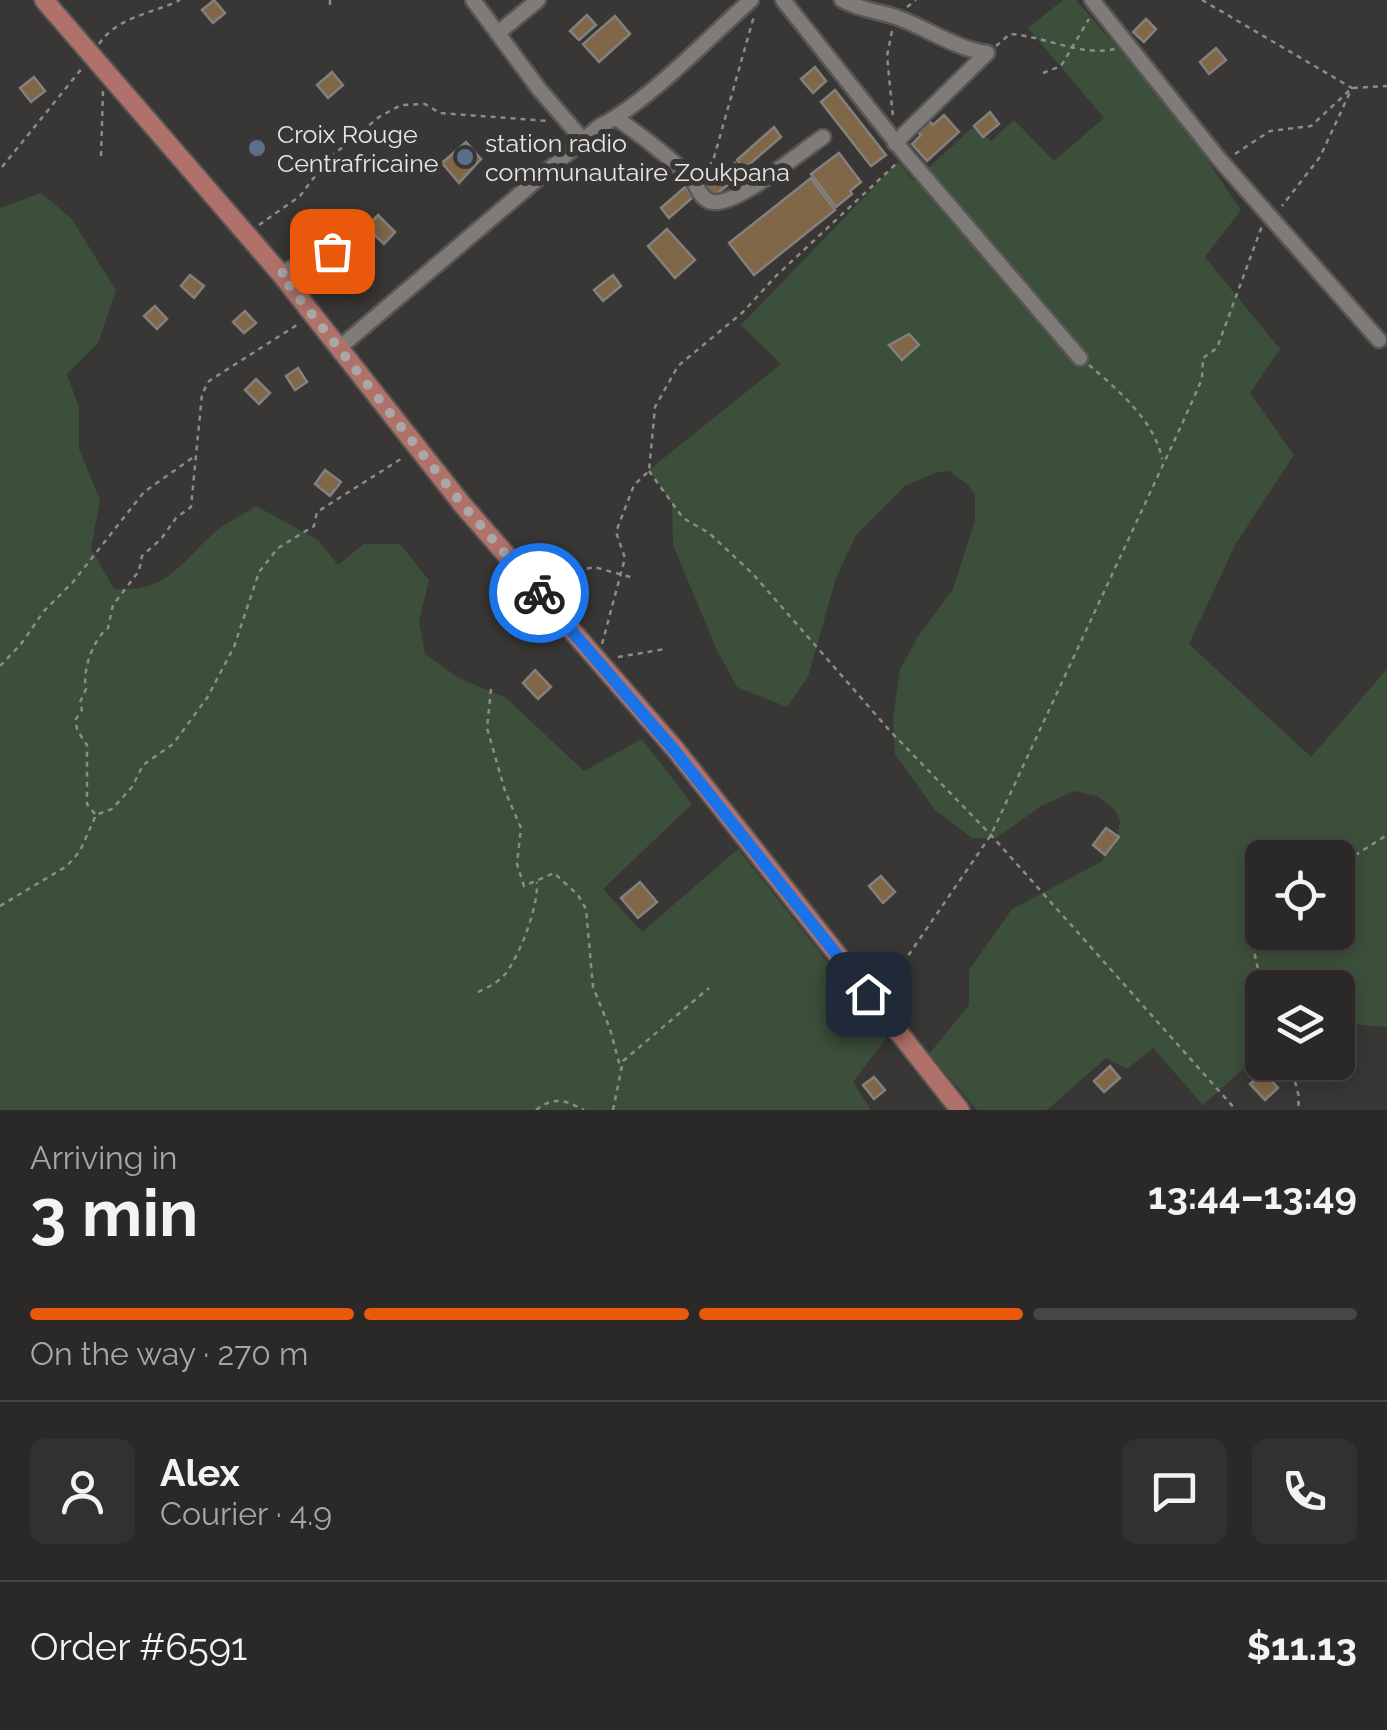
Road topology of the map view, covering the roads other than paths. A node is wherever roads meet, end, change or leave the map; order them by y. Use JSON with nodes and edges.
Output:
{"nodes":[{"id":1,"x":44,"y":0,"type":"edge"},
{"id":2,"x":474,"y":0,"type":"edge"},
{"id":3,"x":538,"y":0,"type":"edge"},
{"id":4,"x":751,"y":0,"type":"edge"},
{"id":5,"x":783,"y":0,"type":"edge"},
{"id":6,"x":842,"y":0,"type":"edge"},
{"id":7,"x":1095,"y":3,"type":"edge"},
{"id":8,"x":498,"y":33,"type":"junction"},
{"id":9,"x":616,"y":118,"type":"junction"},
{"id":10,"x":823,"y":137,"type":"dead end"},
{"id":11,"x":584,"y":140,"type":"junction"},
{"id":12,"x":895,"y":143,"type":"junction"},
{"id":13,"x":359,"y":240,"type":"dead end"},
{"id":14,"x":280,"y":274,"type":"junction"},
{"id":15,"x":1379,"y":340,"type":"dead end"},
{"id":16,"x":339,"y":348,"type":"junction"},
{"id":17,"x":1080,"y":358,"type":"road end"},
{"id":18,"x":960,"y":1110,"type":"edge"}],
"edges":[{"from":1,"to":14,"type":"main road"},
{"from":2,"to":8,"type":"street"},
{"from":3,"to":8,"type":"street"},
{"from":4,"to":9,"type":"street"},
{"from":5,"to":12,"type":"street"},
{"from":6,"to":12,"type":"street"},
{"from":7,"to":15,"type":"street"},
{"from":8,"to":11,"type":"street"},
{"from":9,"to":10,"type":"street"},
{"from":9,"to":11,"type":"street"},
{"from":11,"to":16,"type":"street"},
{"from":12,"to":17,"type":"street"},
{"from":13,"to":14,"type":"street"},
{"from":14,"to":16,"type":"main road"},
{"from":16,"to":18,"type":"main road"}]}
